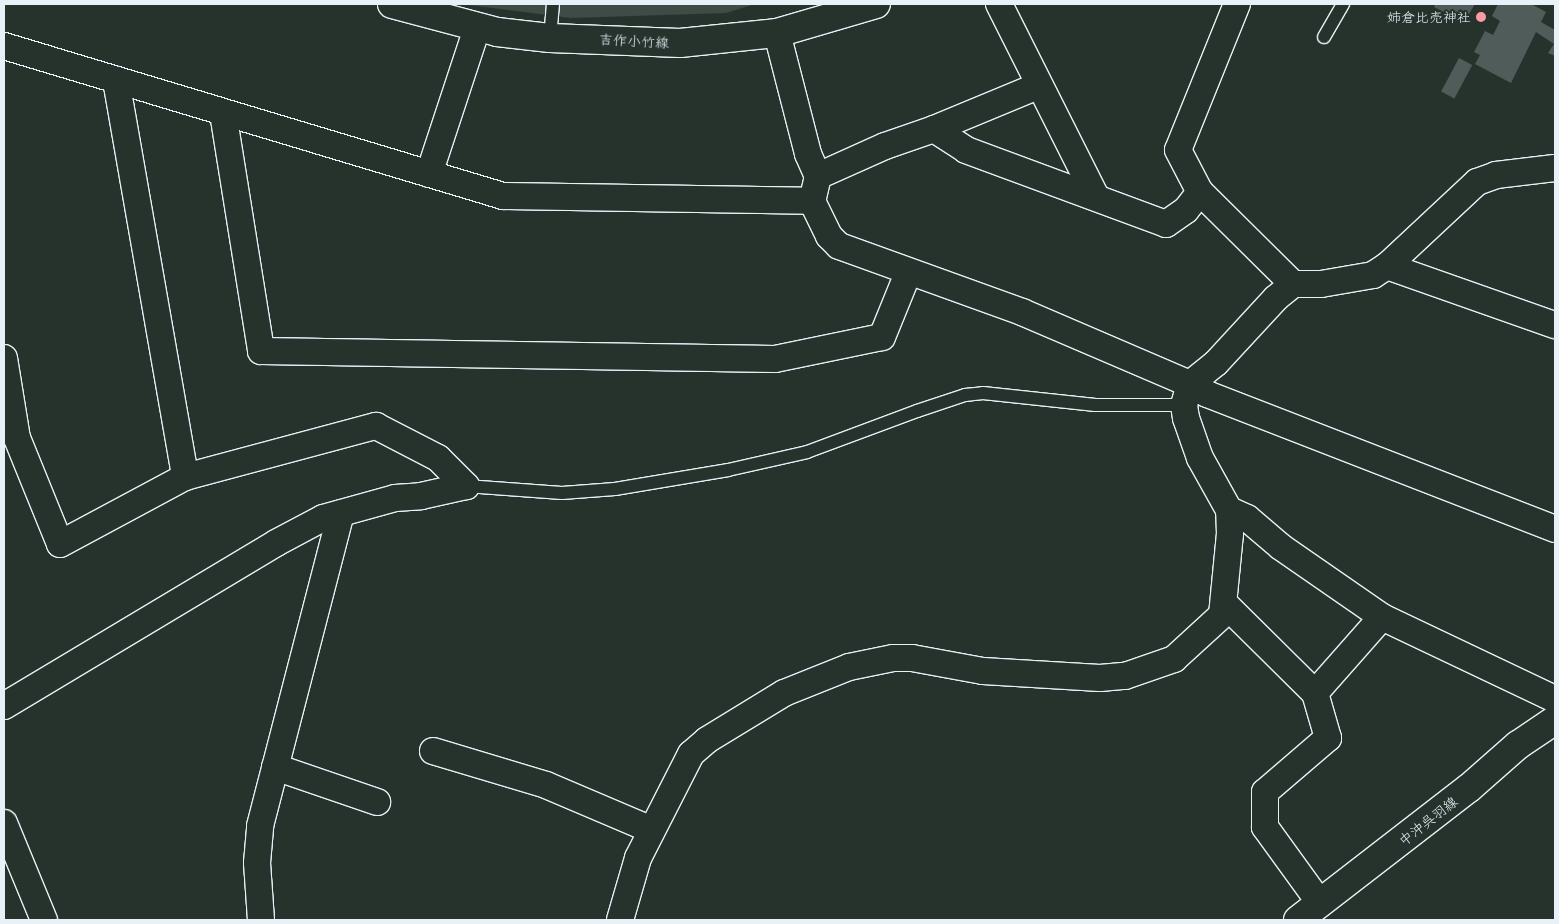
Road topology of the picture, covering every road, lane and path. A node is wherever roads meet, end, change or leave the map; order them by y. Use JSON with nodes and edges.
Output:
{"nodes":[{"id":1,"x":392,"y":4,"type":"edge"},
{"id":2,"x":553,"y":4,"type":"edge"},
{"id":3,"x":876,"y":4,"type":"edge"},
{"id":4,"x":999,"y":4,"type":"edge"},
{"id":5,"x":1237,"y":4,"type":"edge"},
{"id":6,"x":1343,"y":4,"type":"edge"},
{"id":7,"x":477,"y":28,"type":"junction"},
{"id":8,"x":777,"y":33,"type":"junction"},
{"id":9,"x":1324,"y":37,"type":"dead end"},
{"id":10,"x":550,"y":38,"type":"junction"},
{"id":11,"x":4,"y":46,"type":"edge"},
{"id":12,"x":116,"y":80,"type":"junction"},
{"id":13,"x":1038,"y":86,"type":"junction"},
{"id":14,"x":223,"y":113,"type":"junction"},
{"id":15,"x":934,"y":129,"type":"junction"},
{"id":16,"x":1555,"y":168,"type":"edge"},
{"id":17,"x":429,"y":174,"type":"junction"},
{"id":18,"x":815,"y":188,"type":"junction"},
{"id":19,"x":1200,"y":192,"type":"junction"},
{"id":20,"x":1096,"y":197,"type":"junction"},
{"id":21,"x":1387,"y":266,"type":"junction"},
{"id":22,"x":908,"y":273,"type":"junction"},
{"id":23,"x":1293,"y":284,"type":"junction"},
{"id":24,"x":1555,"y":324,"type":"edge"},
{"id":25,"x":4,"y":358,"type":"edge"},
{"id":26,"x":1187,"y":394,"type":"junction"},
{"id":27,"x":10,"y":440,"type":"edge"},
{"id":28,"x":185,"y":478,"type":"junction"},
{"id":29,"x":466,"y":486,"type":"junction"},
{"id":30,"x":1229,"y":510,"type":"junction"},
{"id":31,"x":341,"y":513,"type":"junction"},
{"id":32,"x":1555,"y":529,"type":"edge"},
{"id":33,"x":1226,"y":604,"type":"junction"},
{"id":34,"x":1382,"y":617,"type":"junction"},
{"id":35,"x":1315,"y":693,"type":"junction"},
{"id":36,"x":1555,"y":699,"type":"edge"},
{"id":37,"x":4,"y":706,"type":"edge"},
{"id":38,"x":1555,"y":720,"type":"edge"},
{"id":39,"x":433,"y":751,"type":"dead end"},
{"id":40,"x":275,"y":767,"type":"junction"},
{"id":41,"x":377,"y":802,"type":"dead end"},
{"id":42,"x":4,"y":822,"type":"edge"},
{"id":43,"x":652,"y":830,"type":"junction"},
{"id":44,"x":1305,"y":915,"type":"edge"},
{"id":45,"x":44,"y":920,"type":"edge"},
{"id":46,"x":261,"y":920,"type":"edge"},
{"id":47,"x":620,"y":920,"type":"edge"}],
"edges":[{"from":1,"to":7,"type":"main road","name":"吉作小竹線"},
{"from":2,"to":10,"type":"lane"},
{"from":3,"to":8,"type":"main road","name":"吉作小竹線"},
{"from":4,"to":13,"type":"street"},
{"from":5,"to":19,"type":"street"},
{"from":6,"to":9,"type":"lane"},
{"from":7,"to":10,"type":"main road","name":"吉作小竹線"},
{"from":7,"to":17,"type":"street"},
{"from":8,"to":10,"type":"main road","name":"吉作小竹線"},
{"from":8,"to":18,"type":"street"},
{"from":11,"to":12,"type":"street"},
{"from":12,"to":14,"type":"street"},
{"from":12,"to":28,"type":"street"},
{"from":13,"to":15,"type":"street"},
{"from":13,"to":20,"type":"street"},
{"from":14,"to":17,"type":"street"},
{"from":14,"to":22,"type":"street"},
{"from":15,"to":18,"type":"street"},
{"from":15,"to":20,"type":"street"},
{"from":16,"to":21,"type":"street"},
{"from":17,"to":18,"type":"street"},
{"from":18,"to":22,"type":"street"},
{"from":19,"to":20,"type":"street"},
{"from":19,"to":23,"type":"street"},
{"from":21,"to":23,"type":"street"},
{"from":21,"to":24,"type":"street"},
{"from":22,"to":26,"type":"street"},
{"from":23,"to":26,"type":"street"},
{"from":25,"to":27,"type":"street"},
{"from":26,"to":29,"type":"lane"},
{"from":26,"to":30,"type":"street"},
{"from":26,"to":32,"type":"street"},
{"from":27,"to":28,"type":"street"},
{"from":28,"to":29,"type":"street"},
{"from":29,"to":31,"type":"street"},
{"from":30,"to":33,"type":"street"},
{"from":30,"to":34,"type":"street"},
{"from":31,"to":37,"type":"street"},
{"from":31,"to":40,"type":"street"},
{"from":33,"to":35,"type":"street"},
{"from":33,"to":43,"type":"street"},
{"from":34,"to":35,"type":"street"},
{"from":34,"to":36,"type":"street"},
{"from":35,"to":44,"type":"street"},
{"from":38,"to":44,"type":"main road","name":"中沖呉羽線"},
{"from":39,"to":43,"type":"street"},
{"from":40,"to":41,"type":"street"},
{"from":40,"to":46,"type":"street"},
{"from":42,"to":45,"type":"street"},
{"from":43,"to":47,"type":"street"}]}
